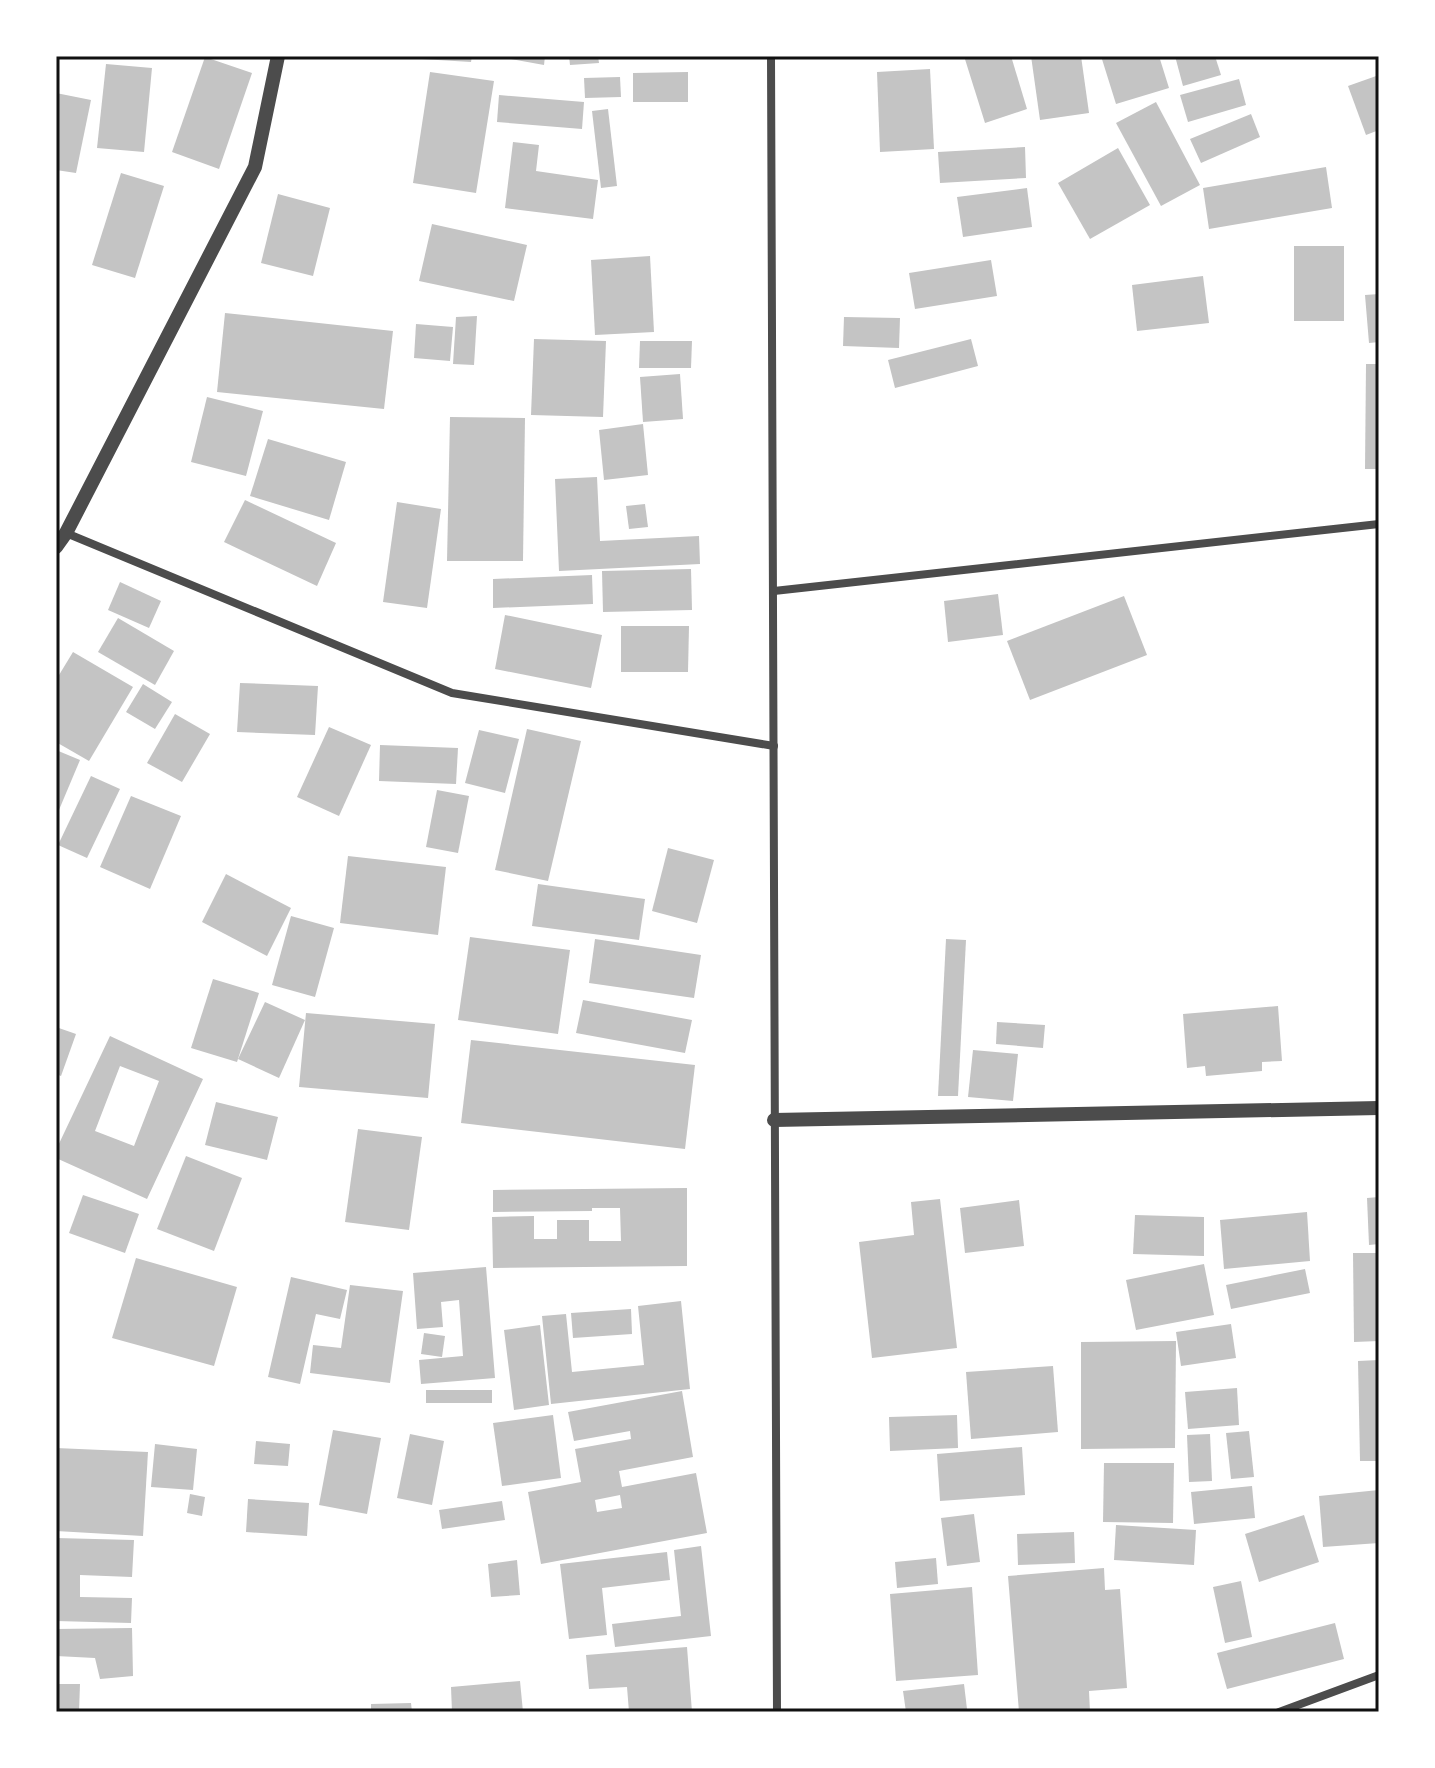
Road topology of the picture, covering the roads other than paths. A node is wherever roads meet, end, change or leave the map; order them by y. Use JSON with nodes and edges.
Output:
{"nodes":[{"id":1,"x":278,"y":56,"type":"edge"},
{"id":2,"x":771,"y":56,"type":"edge"},
{"id":3,"x":1379,"y":524,"type":"edge"},
{"id":4,"x":66,"y":533,"type":"junction"},
{"id":5,"x":56,"y":547,"type":"edge"},
{"id":6,"x":774,"y":591,"type":"junction"},
{"id":7,"x":774,"y":746,"type":"junction"},
{"id":8,"x":1379,"y":1108,"type":"edge"},
{"id":9,"x":774,"y":1120,"type":"junction"},
{"id":10,"x":1379,"y":1675,"type":"edge"},
{"id":11,"x":777,"y":1712,"type":"edge"},
{"id":12,"x":1279,"y":1712,"type":"edge"}],
"edges":[{"from":1,"to":4,"type":"street"},
{"from":2,"to":6,"type":"street"},
{"from":3,"to":6,"type":"street"},
{"from":4,"to":5,"type":"street"},
{"from":4,"to":7,"type":"street"},
{"from":6,"to":7,"type":"street"},
{"from":7,"to":9,"type":"street"},
{"from":8,"to":9,"type":"street"},
{"from":9,"to":11,"type":"street"},
{"from":10,"to":12,"type":"street"}]}
